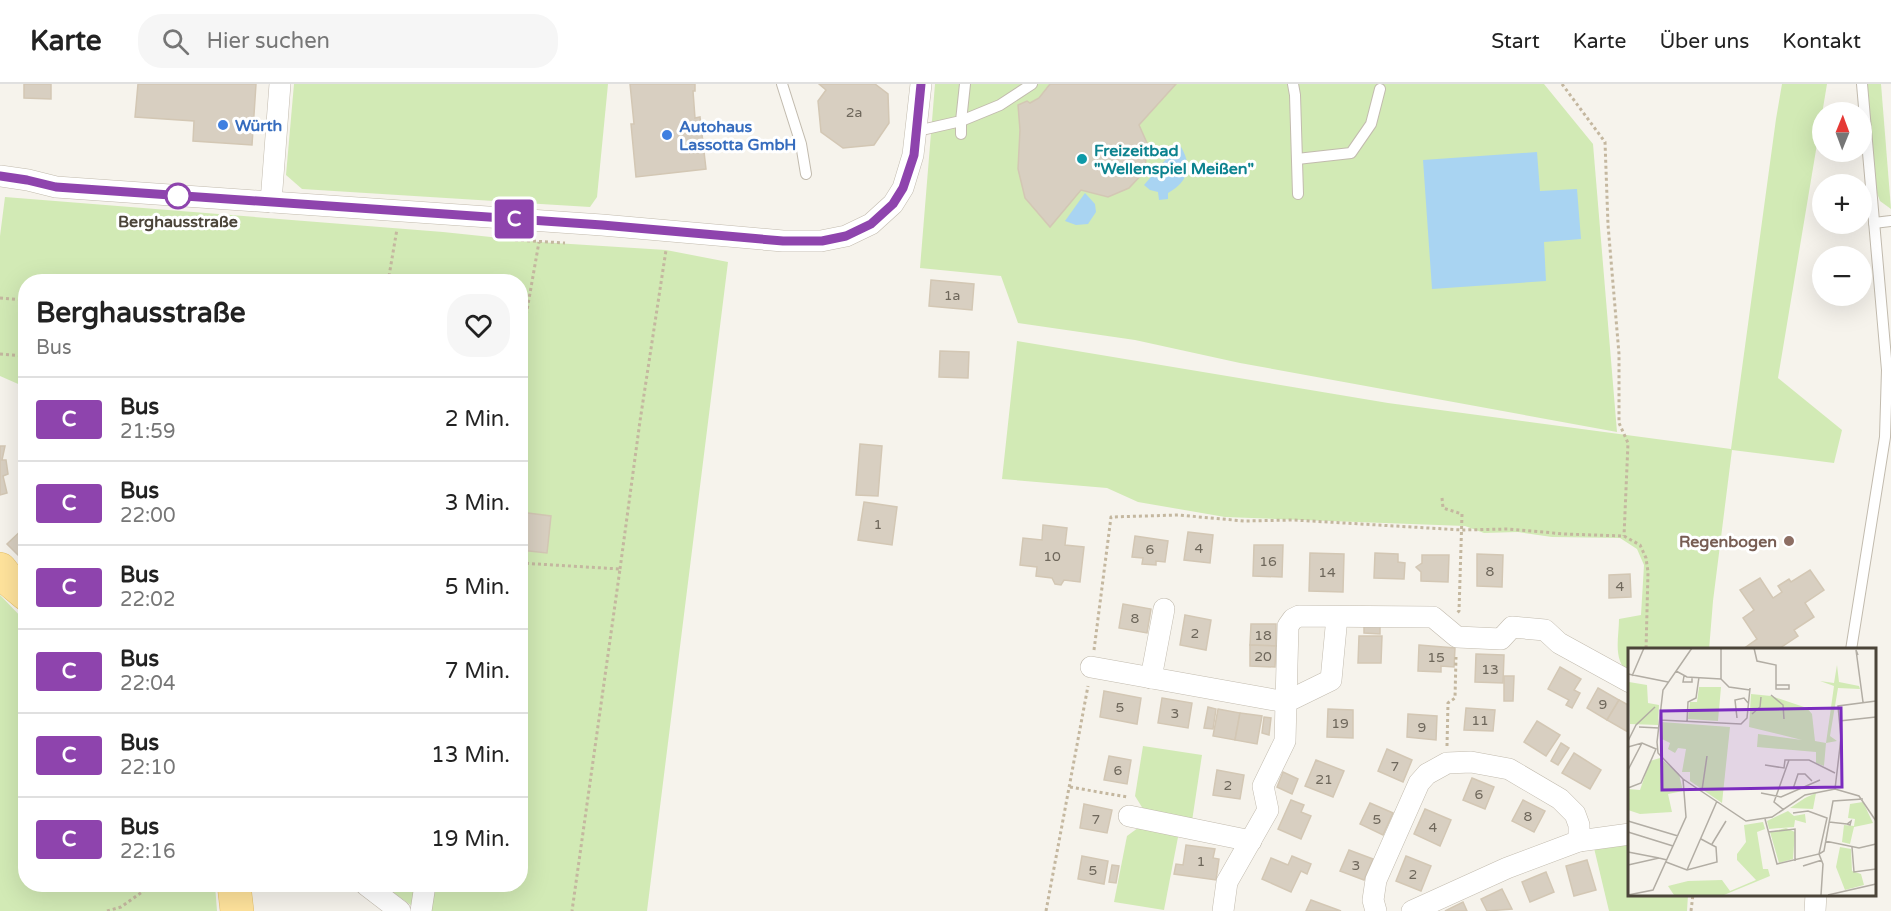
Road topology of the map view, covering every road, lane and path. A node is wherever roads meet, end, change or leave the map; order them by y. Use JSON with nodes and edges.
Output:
{"nodes":[{"id":1,"x":280,"y":84,"type":"edge"},
{"id":2,"x":782,"y":84,"type":"edge"},
{"id":3,"x":921,"y":84,"type":"edge"},
{"id":4,"x":965,"y":84,"type":"edge"},
{"id":5,"x":1032,"y":84,"type":"edge"},
{"id":6,"x":1293,"y":84,"type":"edge"},
{"id":7,"x":1562,"y":84,"type":"edge"},
{"id":8,"x":1862,"y":84,"type":"edge"},
{"id":9,"x":1380,"y":89,"type":"dead end"},
{"id":10,"x":961,"y":121,"type":"junction"},
{"id":11,"x":917,"y":131,"type":"junction"},
{"id":12,"x":961,"y":134,"type":"dead end"},
{"id":13,"x":1297,"y":159,"type":"junction"},
{"id":14,"x":806,"y":174,"type":"dead end"},
{"id":15,"x":0,"y":176,"type":"edge"},
{"id":16,"x":1298,"y":194,"type":"dead end"},
{"id":17,"x":271,"y":202,"type":"junction"},
{"id":18,"x":1891,"y":222,"type":"edge"},
{"id":19,"x":1874,"y":223,"type":"junction"},
{"id":20,"x":398,"y":229,"type":"dead end"},
{"id":21,"x":539,"y":242,"type":"dead end"},
{"id":22,"x":666,"y":250,"type":"dead end"},
{"id":23,"x":389,"y":274,"type":"edge"},
{"id":24,"x":0,"y":298,"type":"edge"},
{"id":25,"x":18,"y":299,"type":"edge"},
{"id":26,"x":528,"y":305,"type":"edge"},
{"id":27,"x":0,"y":354,"type":"edge"},
{"id":28,"x":18,"y":355,"type":"edge"},
{"id":29,"x":1442,"y":498,"type":"dead end"},
{"id":30,"x":1462,"y":530,"type":"junction"},
{"id":31,"x":1624,"y":536,"type":"junction"},
{"id":32,"x":528,"y":563,"type":"edge"},
{"id":33,"x":0,"y":569,"type":"edge"},
{"id":34,"x":620,"y":569,"type":"junction"},
{"id":35,"x":18,"y":587,"type":"edge"},
{"id":36,"x":1164,"y":609,"type":"dead end"},
{"id":37,"x":1337,"y":617,"type":"junction"},
{"id":38,"x":1450,"y":631,"type":"junction"},
{"id":39,"x":1646,"y":648,"type":"edge"},
{"id":40,"x":1851,"y":648,"type":"edge"},
{"id":41,"x":1091,"y":667,"type":"junction"},
{"id":42,"x":1151,"y":678,"type":"junction"},
{"id":43,"x":1628,"y":681,"type":"edge"},
{"id":44,"x":1286,"y":702,"type":"junction"},
{"id":45,"x":1447,"y":763,"type":"junction"},
{"id":46,"x":1070,"y":787,"type":"junction"},
{"id":47,"x":1129,"y":816,"type":"joint"},
{"id":48,"x":1628,"y":834,"type":"edge"},
{"id":49,"x":1251,"y":841,"type":"junction"},
{"id":50,"x":1579,"y":841,"type":"junction"},
{"id":51,"x":142,"y":892,"type":"edge"},
{"id":52,"x":235,"y":892,"type":"edge"},
{"id":53,"x":375,"y":892,"type":"edge"},
{"id":54,"x":424,"y":892,"type":"edge"},
{"id":55,"x":1693,"y":896,"type":"edge"},
{"id":56,"x":1816,"y":896,"type":"edge"},
{"id":57,"x":107,"y":911,"type":"edge"},
{"id":58,"x":237,"y":911,"type":"edge"},
{"id":59,"x":400,"y":911,"type":"edge"},
{"id":60,"x":421,"y":911,"type":"edge"},
{"id":61,"x":572,"y":911,"type":"edge"},
{"id":62,"x":1046,"y":911,"type":"edge"},
{"id":63,"x":1223,"y":911,"type":"edge"},
{"id":64,"x":1376,"y":911,"type":"edge"},
{"id":65,"x":1412,"y":911,"type":"edge"},
{"id":66,"x":1691,"y":911,"type":"edge"},
{"id":67,"x":1815,"y":911,"type":"edge"}],
"edges":[{"from":1,"to":17,"type":"street"},
{"from":2,"to":14,"type":"lane"},
{"from":3,"to":11,"type":"street"},
{"from":4,"to":10,"type":"lane"},
{"from":5,"to":10,"type":"lane"},
{"from":6,"to":13,"type":"lane"},
{"from":7,"to":31,"type":"path"},
{"from":8,"to":19,"type":"lane"},
{"from":9,"to":13,"type":"lane"},
{"from":10,"to":11,"type":"lane"},
{"from":10,"to":12,"type":"lane"},
{"from":11,"to":17,"type":"street"},
{"from":13,"to":16,"type":"lane"},
{"from":15,"to":17,"type":"street"},
{"from":18,"to":19,"type":"lane"},
{"from":19,"to":40,"type":"lane"},
{"from":20,"to":23,"type":"path"},
{"from":21,"to":26,"type":"path"},
{"from":22,"to":34,"type":"path"},
{"from":24,"to":25,"type":"path"},
{"from":27,"to":28,"type":"path"},
{"from":29,"to":30,"type":"path"},
{"from":30,"to":31,"type":"path"},
{"from":30,"to":38,"type":"path"},
{"from":30,"to":41,"type":"path"},
{"from":31,"to":39,"type":"path"},
{"from":32,"to":34,"type":"path"},
{"from":33,"to":35,"type":"main road"},
{"from":34,"to":61,"type":"path"},
{"from":36,"to":42,"type":"street"},
{"from":37,"to":38,"type":"street"},
{"from":37,"to":44,"type":"street"},
{"from":37,"to":44,"type":"street"},
{"from":38,"to":43,"type":"street"},
{"from":38,"to":45,"type":"path"},
{"from":41,"to":42,"type":"street"},
{"from":41,"to":46,"type":"path"},
{"from":42,"to":44,"type":"street"},
{"from":44,"to":49,"type":"street"},
{"from":45,"to":50,"type":"street"},
{"from":45,"to":64,"type":"street"},
{"from":46,"to":47,"type":"path"},
{"from":46,"to":62,"type":"path"},
{"from":47,"to":49,"type":"street"},
{"from":48,"to":50,"type":"street"},
{"from":49,"to":63,"type":"street"},
{"from":50,"to":65,"type":"street"},
{"from":51,"to":57,"type":"path"},
{"from":52,"to":58,"type":"main road"},
{"from":53,"to":59,"type":"street"},
{"from":54,"to":60,"type":"street"},
{"from":55,"to":66,"type":"path"},
{"from":56,"to":67,"type":"street"}]}
